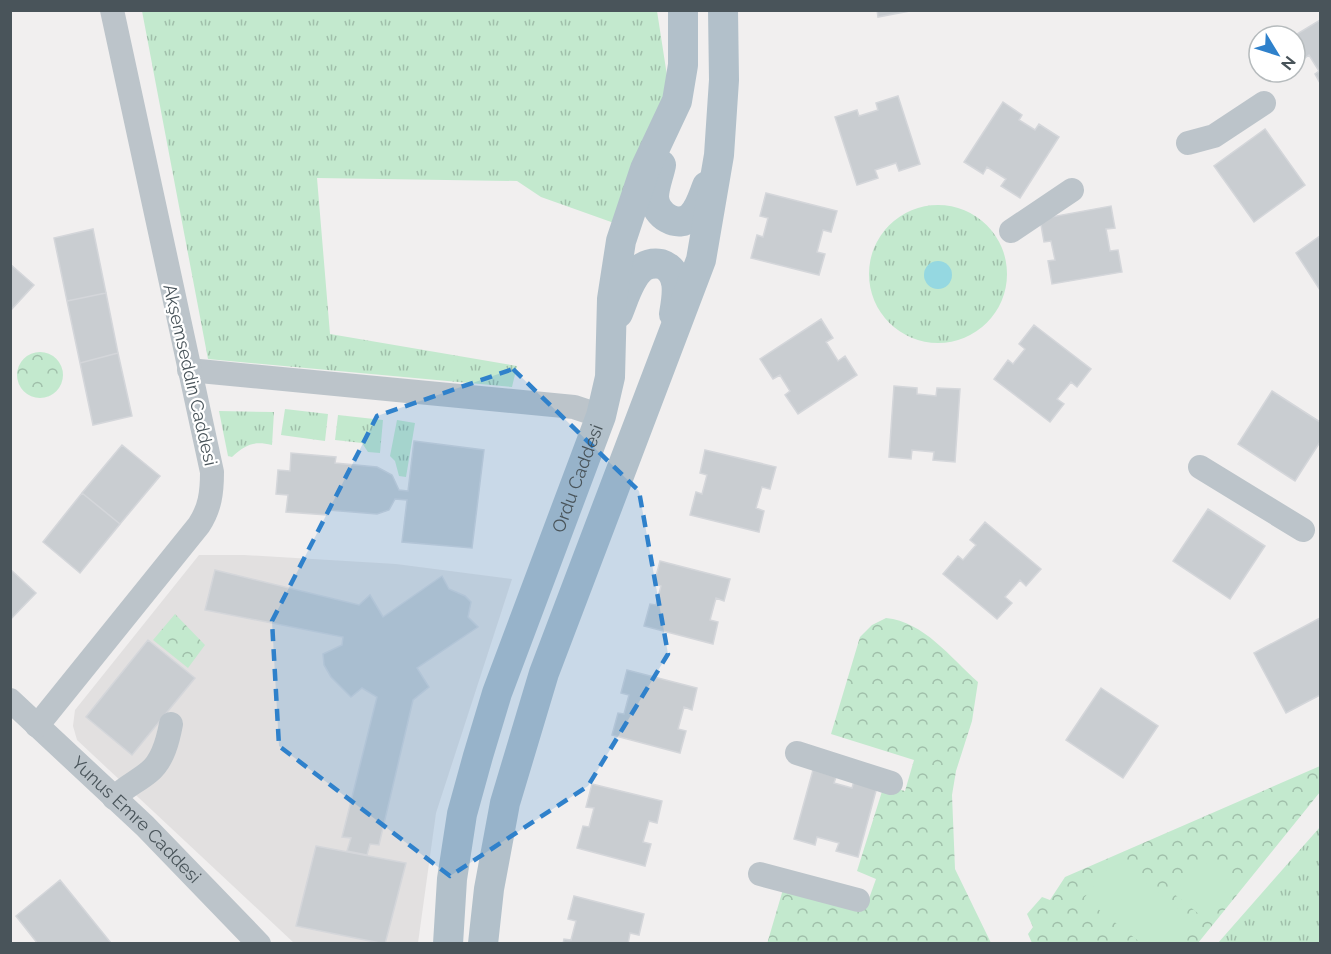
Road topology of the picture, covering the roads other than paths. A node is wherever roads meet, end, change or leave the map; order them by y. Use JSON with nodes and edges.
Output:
{"nodes":[{"id":1,"x":98,"y":10,"type":"edge"},
{"id":2,"x":112,"y":10,"type":"edge"},
{"id":3,"x":683,"y":10,"type":"edge"},
{"id":4,"x":723,"y":10,"type":"edge"},
{"id":5,"x":117,"y":41,"type":"junction"},
{"id":6,"x":677,"y":101,"type":"junction"},
{"id":7,"x":1264,"y":104,"type":"dead end"},
{"id":8,"x":1188,"y":143,"type":"dead end"},
{"id":9,"x":719,"y":155,"type":"junction"},
{"id":10,"x":1072,"y":190,"type":"dead end"},
{"id":11,"x":1011,"y":231,"type":"dead end"},
{"id":12,"x":613,"y":322,"type":"junction"},
{"id":13,"x":663,"y":364,"type":"junction"},
{"id":14,"x":189,"y":370,"type":"junction"},
{"id":15,"x":601,"y":416,"type":"junction"},
{"id":16,"x":1200,"y":467,"type":"dead end"},
{"id":17,"x":1303,"y":530,"type":"dead end"},
{"id":18,"x":10,"y":700,"type":"edge"},
{"id":19,"x":171,"y":724,"type":"dead end"},
{"id":20,"x":37,"y":726,"type":"junction"},
{"id":21,"x":797,"y":753,"type":"dead end"},
{"id":22,"x":891,"y":783,"type":"dead end"},
{"id":23,"x":114,"y":798,"type":"junction"},
{"id":24,"x":760,"y":874,"type":"dead end"},
{"id":25,"x":858,"y":900,"type":"dead end"},
{"id":26,"x":259,"y":944,"type":"edge"},
{"id":27,"x":448,"y":944,"type":"edge"},
{"id":28,"x":483,"y":944,"type":"edge"}],
"edges":[{"from":1,"to":5,"type":"street","name":"Akşemseddin Caddesi"},
{"from":2,"to":5,"type":"street","name":"Akşemseddin Caddesi"},
{"from":3,"to":6,"type":"main road","name":"Ordu Caddesi"},
{"from":4,"to":9,"type":"main road"},
{"from":5,"to":14,"type":"street","name":"Akşemseddin Caddesi"},
{"from":6,"to":9,"type":"main road"},
{"from":6,"to":12,"type":"main road","name":"Ordu Caddesi"},
{"from":7,"to":8,"type":"street"},
{"from":9,"to":13,"type":"main road"},
{"from":10,"to":11,"type":"street"},
{"from":12,"to":13,"type":"main road"},
{"from":12,"to":15,"type":"main road","name":"Ordu Caddesi"},
{"from":13,"to":28,"type":"main road"},
{"from":14,"to":15,"type":"street"},
{"from":14,"to":20,"type":"street","name":"Akşemseddin Caddesi"},
{"from":15,"to":27,"type":"main road","name":"Ordu Caddesi"},
{"from":16,"to":17,"type":"street"},
{"from":18,"to":20,"type":"street","name":"Yunus Emre Caddesi"},
{"from":19,"to":23,"type":"street"},
{"from":20,"to":23,"type":"street","name":"Yunus Emre Caddesi"},
{"from":21,"to":22,"type":"street"},
{"from":23,"to":26,"type":"street","name":"Yunus Emre Caddesi"},
{"from":24,"to":25,"type":"street"}]}
